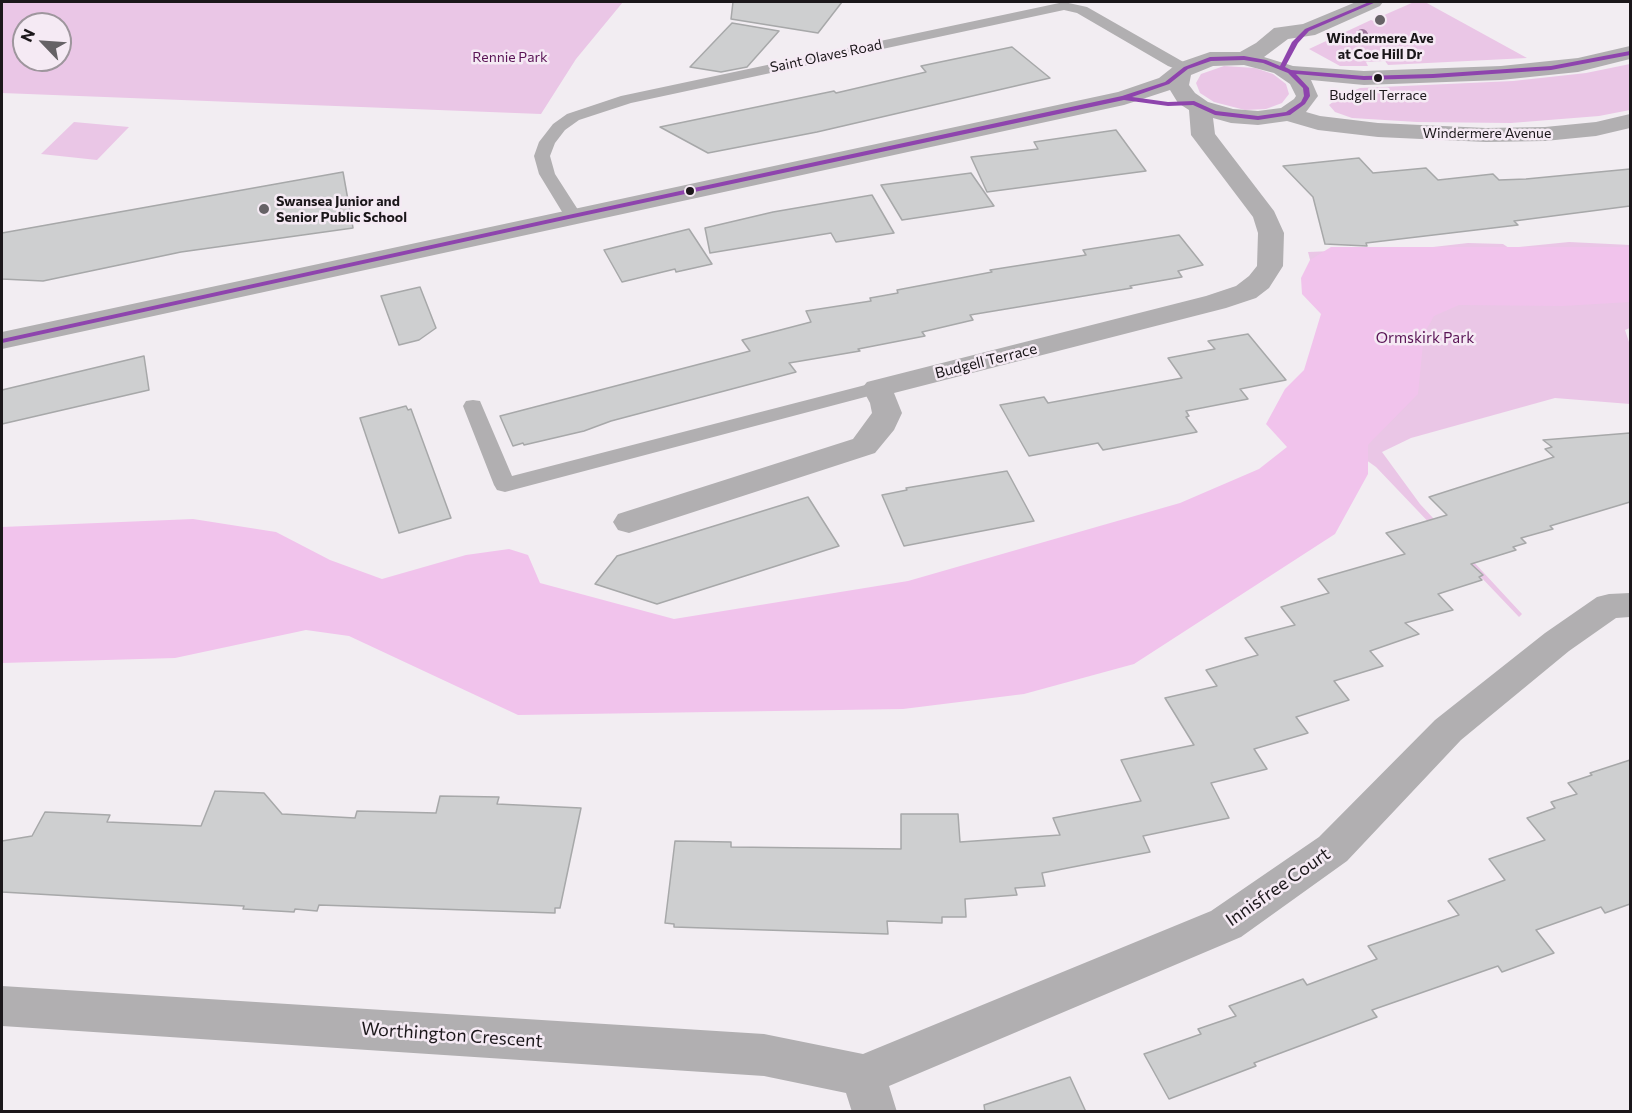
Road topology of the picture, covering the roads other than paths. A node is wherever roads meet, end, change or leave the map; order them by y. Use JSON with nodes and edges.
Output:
{"nodes":[{"id":1,"x":1373,"y":2,"type":"edge"},
{"id":2,"x":1308,"y":30,"type":"junction"},
{"id":3,"x":1630,"y":53,"type":"edge"},
{"id":4,"x":1244,"y":58,"type":"junction"},
{"id":5,"x":1286,"y":70,"type":"junction"},
{"id":6,"x":1183,"y":71,"type":"junction"},
{"id":7,"x":1364,"y":78,"type":"junction"},
{"id":8,"x":1124,"y":98,"type":"junction"},
{"id":9,"x":1299,"y":104,"type":"junction"},
{"id":10,"x":1199,"y":113,"type":"junction"},
{"id":11,"x":1630,"y":121,"type":"edge"},
{"id":12,"x":573,"y":216,"type":"junction"},
{"id":13,"x":2,"y":341,"type":"edge"},
{"id":14,"x":877,"y":388,"type":"junction"},
{"id":15,"x":473,"y":406,"type":"dead end"},
{"id":16,"x":628,"y":522,"type":"dead end"},
{"id":17,"x":1630,"y":605,"type":"edge"},
{"id":18,"x":2,"y":1006,"type":"edge"},
{"id":19,"x":869,"y":1093,"type":"edge"}],
"edges":[{"from":1,"to":2,"type":"street"},
{"from":2,"to":4,"type":"street"},
{"from":2,"to":5,"type":"street"},
{"from":3,"to":7,"type":"street","name":"Windermere Avenue"},
{"from":4,"to":5,"type":"street","name":"Windermere Avenue"},
{"from":4,"to":6,"type":"street","name":"Windermere Avenue"},
{"from":5,"to":7,"type":"street","name":"Windermere Avenue"},
{"from":5,"to":9,"type":"street"},
{"from":6,"to":8,"type":"street","name":"Windermere Avenue"},
{"from":6,"to":10,"type":"street"},
{"from":6,"to":12,"type":"lane","name":"Saint Olaves Road"},
{"from":7,"to":9,"type":"street","name":"Windermere Avenue"},
{"from":8,"to":10,"type":"street","name":"Windermere Avenue"},
{"from":8,"to":12,"type":"street","name":"Windermere Avenue"},
{"from":9,"to":10,"type":"street","name":"Windermere Avenue"},
{"from":9,"to":11,"type":"street","name":"Windermere Avenue"},
{"from":10,"to":14,"type":"street","name":"Budgell Terrace"},
{"from":12,"to":13,"type":"street","name":"Windermere Avenue"},
{"from":14,"to":15,"type":"lane"},
{"from":14,"to":16,"type":"street"},
{"from":17,"to":19,"type":"street","name":"Innisfree Court"},
{"from":18,"to":19,"type":"street","name":"Worthington Crescent"}]}
